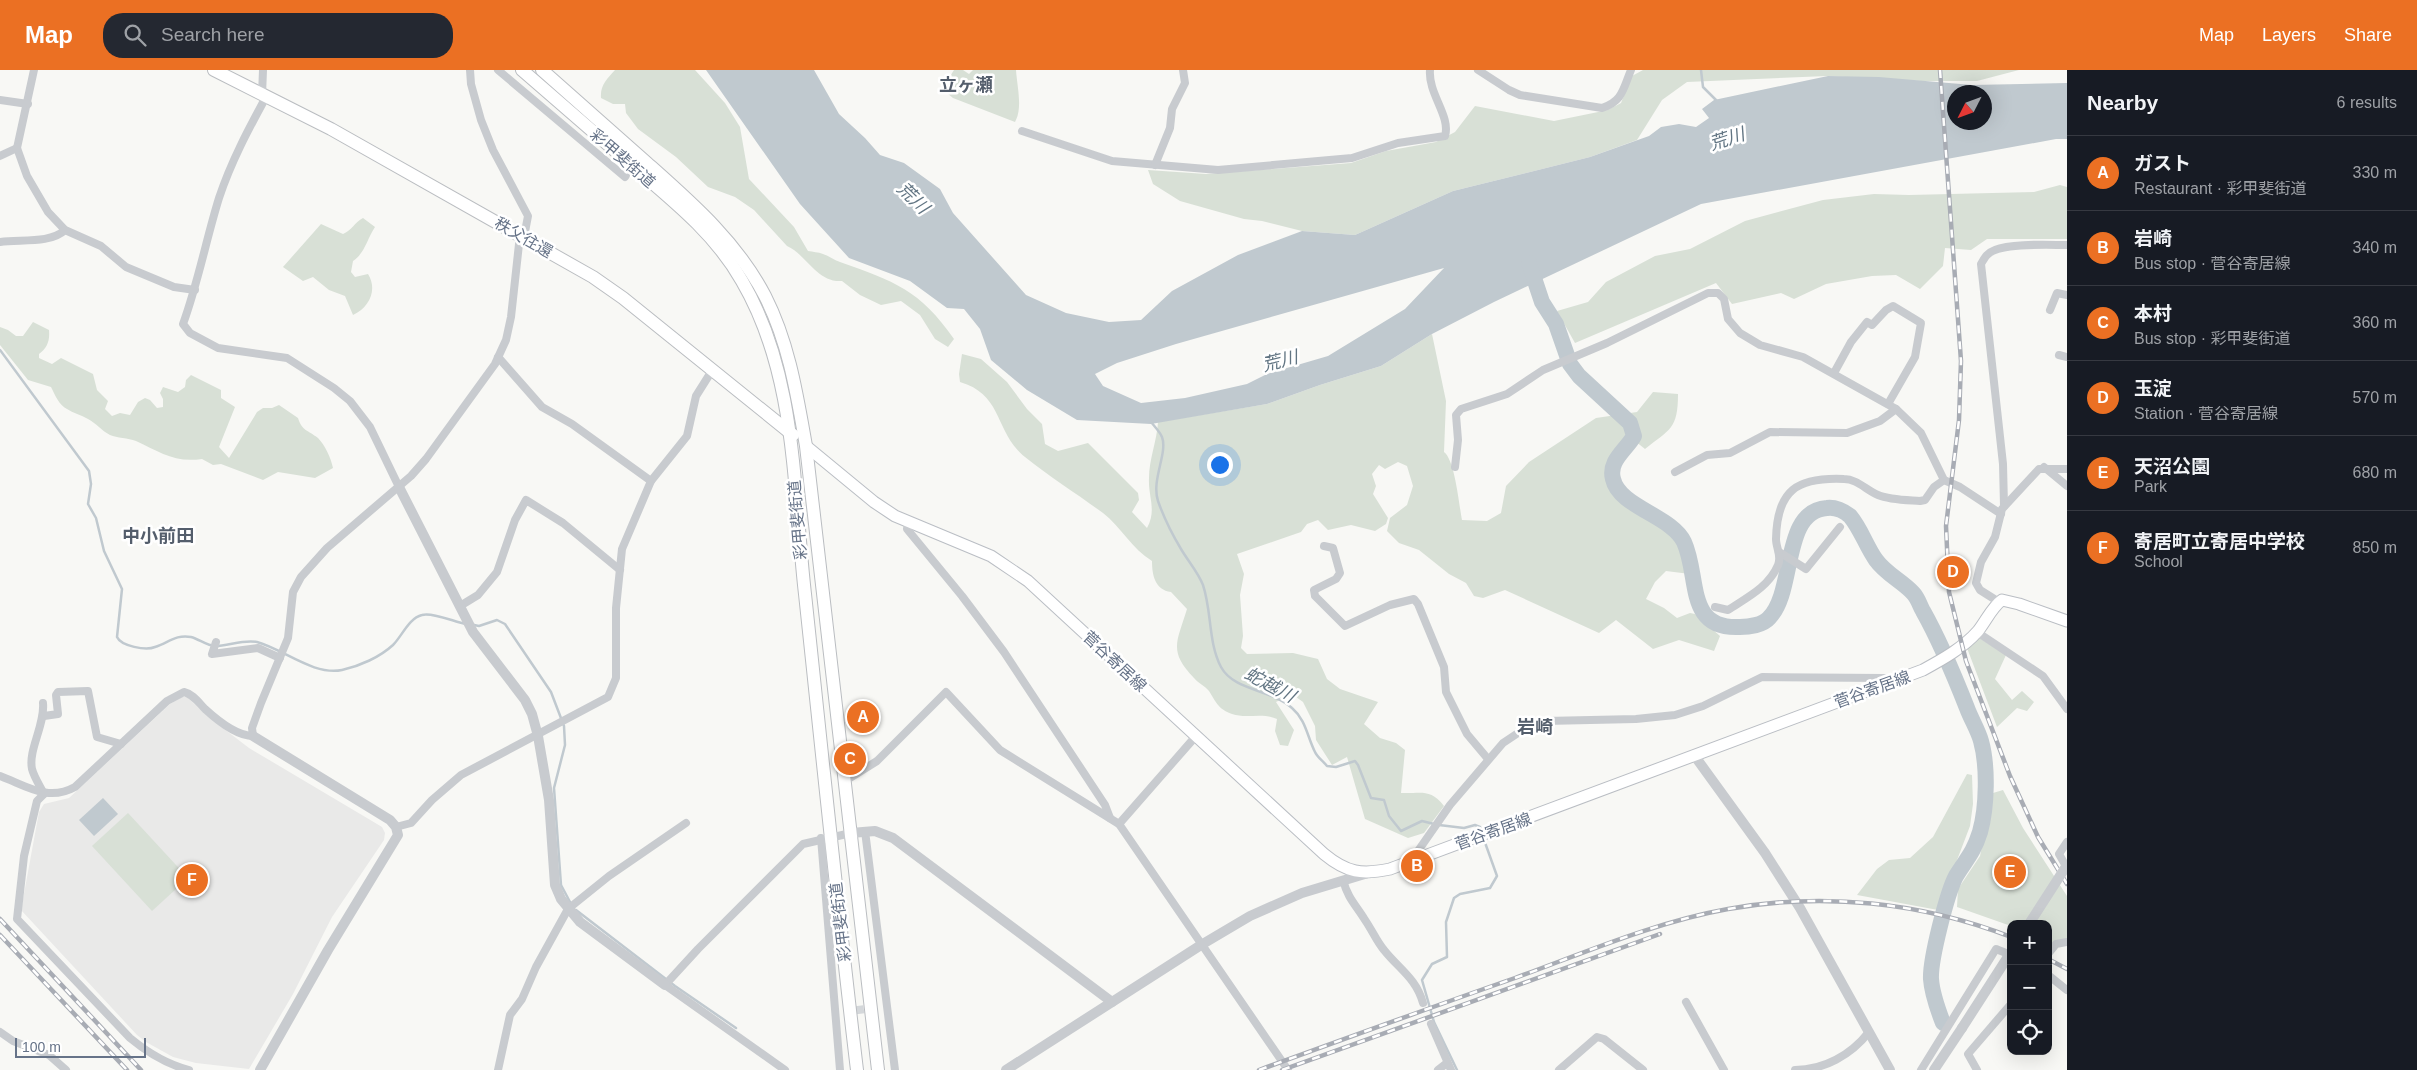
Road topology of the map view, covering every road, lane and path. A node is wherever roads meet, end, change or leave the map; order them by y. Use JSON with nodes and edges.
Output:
{"nodes":[{"id":1,"x":34,"y":70,"type":"edge"},
{"id":2,"x":214,"y":70,"type":"edge"},
{"id":3,"x":263,"y":70,"type":"edge"},
{"id":4,"x":470,"y":70,"type":"edge"},
{"id":5,"x":498,"y":70,"type":"edge"},
{"id":6,"x":522,"y":70,"type":"edge"},
{"id":7,"x":542,"y":70,"type":"edge"},
{"id":8,"x":1183,"y":70,"type":"edge"},
{"id":9,"x":1430,"y":70,"type":"edge"},
{"id":10,"x":1478,"y":70,"type":"edge"},
{"id":11,"x":1632,"y":70,"type":"edge"},
{"id":12,"x":264,"y":96,"type":"junction"},
{"id":13,"x":0,"y":100,"type":"edge"},
{"id":14,"x":28,"y":104,"type":"junction"},
{"id":15,"x":1022,"y":131,"type":"dead end"},
{"id":16,"x":17,"y":148,"type":"junction"},
{"id":17,"x":0,"y":156,"type":"edge"},
{"id":18,"x":635,"y":160,"type":"junction"},
{"id":19,"x":1155,"y":165,"type":"junction"},
{"id":20,"x":65,"y":230,"type":"junction"},
{"id":21,"x":522,"y":236,"type":"junction"},
{"id":22,"x":0,"y":242,"type":"edge"},
{"id":23,"x":2067,"y":245,"type":"edge"},
{"id":24,"x":195,"y":290,"type":"junction"},
{"id":25,"x":2067,"y":295,"type":"edge"},
{"id":26,"x":766,"y":297,"type":"junction"},
{"id":27,"x":753,"y":303,"type":"junction"},
{"id":28,"x":2050,"y":310,"type":"dead end"},
{"id":29,"x":498,"y":357,"type":"junction"},
{"id":30,"x":712,"y":369,"type":"junction"},
{"id":31,"x":1834,"y":373,"type":"junction"},
{"id":32,"x":1888,"y":404,"type":"junction"},
{"id":33,"x":1896,"y":408,"type":"junction"},
{"id":34,"x":790,"y":432,"type":"junction"},
{"id":35,"x":806,"y":446,"type":"junction"},
{"id":36,"x":1455,"y":467,"type":"dead end"},
{"id":37,"x":2044,"y":467,"type":"junction"},
{"id":38,"x":2067,"y":469,"type":"edge"},
{"id":39,"x":1675,"y":472,"type":"dead end"},
{"id":40,"x":1944,"y":480,"type":"junction"},
{"id":41,"x":650,"y":481,"type":"junction"},
{"id":42,"x":2067,"y":486,"type":"edge"},
{"id":43,"x":399,"y":487,"type":"junction"},
{"id":44,"x":2003,"y":510,"type":"junction"},
{"id":45,"x":908,"y":521,"type":"junction"},
{"id":46,"x":1840,"y":527,"type":"dead end"},
{"id":47,"x":1324,"y":546,"type":"dead end"},
{"id":48,"x":1782,"y":554,"type":"junction"},
{"id":49,"x":818,"y":561,"type":"junction"},
{"id":50,"x":801,"y":564,"type":"junction"},
{"id":51,"x":620,"y":570,"type":"junction"},
{"id":52,"x":1999,"y":602,"type":"junction"},
{"id":53,"x":460,"y":606,"type":"junction"},
{"id":54,"x":1715,"y":607,"type":"dead end"},
{"id":55,"x":2067,"y":622,"type":"edge"},
{"id":56,"x":1977,"y":632,"type":"junction"},
{"id":57,"x":216,"y":642,"type":"dead end"},
{"id":58,"x":280,"y":658,"type":"junction"},
{"id":59,"x":1885,"y":684,"type":"junction"},
{"id":60,"x":43,"y":703,"type":"dead end"},
{"id":61,"x":2067,"y":709,"type":"edge"},
{"id":62,"x":44,"y":716,"type":"junction"},
{"id":63,"x":253,"y":736,"type":"junction"},
{"id":64,"x":538,"y":736,"type":"junction"},
{"id":65,"x":1196,"y":736,"type":"junction"},
{"id":66,"x":121,"y":744,"type":"junction"},
{"id":67,"x":1694,"y":755,"type":"junction"},
{"id":68,"x":1488,"y":759,"type":"junction"},
{"id":69,"x":0,"y":776,"type":"edge"},
{"id":70,"x":846,"y":781,"type":"junction"},
{"id":71,"x":44,"y":794,"type":"junction"},
{"id":72,"x":1110,"y":818,"type":"junction"},
{"id":73,"x":686,"y":823,"type":"dead end"},
{"id":74,"x":1119,"y":824,"type":"junction"},
{"id":75,"x":396,"y":827,"type":"junction"},
{"id":76,"x":865,"y":831,"type":"junction"},
{"id":77,"x":851,"y":833,"type":"junction"},
{"id":78,"x":825,"y":838,"type":"junction"},
{"id":79,"x":2067,"y":842,"type":"edge"},
{"id":80,"x":1411,"y":861,"type":"junction"},
{"id":81,"x":2067,"y":866,"type":"edge"},
{"id":82,"x":1368,"y":873,"type":"junction"},
{"id":83,"x":1343,"y":880,"type":"junction"},
{"id":84,"x":568,"y":909,"type":"junction"},
{"id":85,"x":2031,"y":920,"type":"edge"},
{"id":86,"x":2067,"y":942,"type":"edge"},
{"id":87,"x":1201,"y":945,"type":"junction"},
{"id":88,"x":2052,"y":949,"type":"edge"},
{"id":89,"x":2007,"y":952,"type":"edge"},
{"id":90,"x":2007,"y":959,"type":"edge"},
{"id":91,"x":2052,"y":978,"type":"edge"},
{"id":92,"x":665,"y":986,"type":"junction"},
{"id":93,"x":2067,"y":990,"type":"edge"},
{"id":94,"x":1112,"y":1002,"type":"junction"},
{"id":95,"x":1686,"y":1002,"type":"dead end"},
{"id":96,"x":1424,"y":1003,"type":"dead end"},
{"id":97,"x":2007,"y":1009,"type":"edge"},
{"id":98,"x":834,"y":1012,"type":"junction"},
{"id":99,"x":844,"y":1012,"type":"tunnel mouth"},
{"id":100,"x":1431,"y":1024,"type":"dead end"},
{"id":101,"x":0,"y":1032,"type":"edge"},
{"id":102,"x":1869,"y":1032,"type":"junction"},
{"id":103,"x":1449,"y":1066,"type":"edge"},
{"id":104,"x":66,"y":1070,"type":"edge"},
{"id":105,"x":190,"y":1070,"type":"edge"},
{"id":106,"x":260,"y":1070,"type":"edge"},
{"id":107,"x":498,"y":1070,"type":"edge"},
{"id":108,"x":785,"y":1070,"type":"edge"},
{"id":109,"x":840,"y":1070,"type":"edge"},
{"id":110,"x":858,"y":1070,"type":"edge"},
{"id":111,"x":878,"y":1070,"type":"edge"},
{"id":112,"x":896,"y":1070,"type":"edge"},
{"id":113,"x":1006,"y":1070,"type":"edge"},
{"id":114,"x":1288,"y":1070,"type":"edge"},
{"id":115,"x":1438,"y":1070,"type":"edge"},
{"id":116,"x":1559,"y":1070,"type":"edge"},
{"id":117,"x":1643,"y":1070,"type":"edge"},
{"id":118,"x":1724,"y":1070,"type":"edge"},
{"id":119,"x":1794,"y":1070,"type":"edge"},
{"id":120,"x":1890,"y":1070,"type":"edge"},
{"id":121,"x":1921,"y":1070,"type":"edge"},
{"id":122,"x":1934,"y":1070,"type":"edge"},
{"id":123,"x":1977,"y":1070,"type":"edge"}],
"edges":[{"from":1,"to":14,"type":"street"},
{"from":2,"to":12,"type":"highway","name":"秩父往還"},
{"from":3,"to":12,"type":"street"},
{"from":4,"to":21,"type":"street"},
{"from":5,"to":18,"type":"street"},
{"from":6,"to":18,"type":"highway","name":"彩甲斐街道"},
{"from":7,"to":18,"type":"highway","name":"彩甲斐街道"},
{"from":8,"to":19,"type":"street"},
{"from":9,"to":19,"type":"street"},
{"from":10,"to":11,"type":"street"},
{"from":12,"to":21,"type":"highway","name":"秩父往還"},
{"from":12,"to":24,"type":"street"},
{"from":13,"to":14,"type":"street"},
{"from":14,"to":16,"type":"street"},
{"from":15,"to":19,"type":"street"},
{"from":16,"to":17,"type":"street"},
{"from":16,"to":20,"type":"street"},
{"from":18,"to":26,"type":"highway","name":"彩甲斐街道"},
{"from":18,"to":27,"type":"highway","name":"彩甲斐街道"},
{"from":20,"to":22,"type":"street"},
{"from":20,"to":24,"type":"street"},
{"from":21,"to":29,"type":"street"},
{"from":21,"to":30,"type":"highway","name":"秩父往還"},
{"from":23,"to":44,"type":"street"},
{"from":24,"to":43,"type":"street"},
{"from":25,"to":28,"type":"street"},
{"from":26,"to":27,"type":"highway"},
{"from":26,"to":35,"type":"highway","name":"彩甲斐街道"},
{"from":27,"to":34,"type":"highway","name":"彩甲斐街道"},
{"from":29,"to":41,"type":"street"},
{"from":29,"to":43,"type":"street"},
{"from":30,"to":34,"type":"highway","name":"秩父往還"},
{"from":30,"to":41,"type":"street"},
{"from":31,"to":32,"type":"street"},
{"from":31,"to":32,"type":"street"},
{"from":31,"to":36,"type":"street"},
{"from":32,"to":33,"type":"street"},
{"from":33,"to":39,"type":"street"},
{"from":33,"to":40,"type":"street"},
{"from":34,"to":35,"type":"highway","name":"秩父往還"},
{"from":34,"to":50,"type":"highway","name":"彩甲斐街道"},
{"from":35,"to":45,"type":"main road","name":"菅谷寄居線"},
{"from":35,"to":49,"type":"highway","name":"彩甲斐街道"},
{"from":37,"to":38,"type":"street"},
{"from":37,"to":42,"type":"street"},
{"from":37,"to":44,"type":"street"},
{"from":40,"to":44,"type":"street"},
{"from":40,"to":48,"type":"street"},
{"from":41,"to":51,"type":"street"},
{"from":43,"to":53,"type":"street"},
{"from":43,"to":58,"type":"street"},
{"from":44,"to":52,"type":"street"},
{"from":45,"to":65,"type":"main road","name":"菅谷寄居線"},
{"from":45,"to":72,"type":"street"},
{"from":46,"to":48,"type":"street"},
{"from":47,"to":68,"type":"street"},
{"from":48,"to":54,"type":"street"},
{"from":49,"to":50,"type":"highway"},
{"from":49,"to":70,"type":"highway","name":"彩甲斐街道"},
{"from":50,"to":78,"type":"highway","name":"彩甲斐街道"},
{"from":51,"to":53,"type":"street"},
{"from":51,"to":64,"type":"street"},
{"from":52,"to":55,"type":"main road"},
{"from":52,"to":56,"type":"main road","name":"菅谷寄居線"},
{"from":53,"to":64,"type":"street"},
{"from":56,"to":59,"type":"main road","name":"菅谷寄居線"},
{"from":56,"to":61,"type":"street"},
{"from":57,"to":58,"type":"street"},
{"from":58,"to":63,"type":"street"},
{"from":59,"to":67,"type":"main road","name":"菅谷寄居線"},
{"from":59,"to":68,"type":"street"},
{"from":60,"to":62,"type":"street"},
{"from":62,"to":66,"type":"street"},
{"from":62,"to":71,"type":"street"},
{"from":63,"to":66,"type":"street"},
{"from":63,"to":75,"type":"street"},
{"from":64,"to":75,"type":"street"},
{"from":64,"to":84,"type":"street"},
{"from":65,"to":74,"type":"street"},
{"from":65,"to":82,"type":"main road","name":"菅谷寄居線"},
{"from":66,"to":71,"type":"street"},
{"from":67,"to":80,"type":"main road","name":"菅谷寄居線"},
{"from":67,"to":102,"type":"street"},
{"from":68,"to":80,"type":"street"},
{"from":69,"to":71,"type":"street"},
{"from":70,"to":72,"type":"street"},
{"from":70,"to":77,"type":"highway","name":"彩甲斐街道"},
{"from":71,"to":105,"type":"street"},
{"from":72,"to":74,"type":"street"},
{"from":73,"to":84,"type":"street"},
{"from":74,"to":87,"type":"street"},
{"from":75,"to":106,"type":"street"},
{"from":76,"to":77,"type":"street"},
{"from":76,"to":94,"type":"street"},
{"from":76,"to":112,"type":"street"},
{"from":77,"to":78,"type":"street"},
{"from":77,"to":111,"type":"highway","name":"彩甲斐街道"},
{"from":78,"to":92,"type":"street"},
{"from":78,"to":98,"type":"street"},
{"from":78,"to":110,"type":"highway","name":"彩甲斐街道"},
{"from":79,"to":81,"type":"street"},
{"from":80,"to":82,"type":"main road","name":"菅谷寄居線"},
{"from":81,"to":85,"type":"street","bridge":true},
{"from":82,"to":83,"type":"street"},
{"from":83,"to":87,"type":"street"},
{"from":83,"to":96,"type":"street"},
{"from":84,"to":92,"type":"street"},
{"from":84,"to":107,"type":"street"},
{"from":86,"to":88,"type":"street"},
{"from":87,"to":94,"type":"street"},
{"from":87,"to":114,"type":"street"},
{"from":89,"to":121,"type":"street"},
{"from":90,"to":122,"type":"street","bridge":true},
{"from":91,"to":93,"type":"street"},
{"from":92,"to":108,"type":"street"},
{"from":94,"to":113,"type":"street"},
{"from":95,"to":118,"type":"street"},
{"from":97,"to":123,"type":"street"},
{"from":98,"to":99,"type":"street"},
{"from":98,"to":109,"type":"street"},
{"from":100,"to":103,"type":"street"},
{"from":101,"to":104,"type":"street"},
{"from":102,"to":119,"type":"street"},
{"from":102,"to":120,"type":"street"},
{"from":103,"to":115,"type":"street"},
{"from":116,"to":117,"type":"street"}]}
